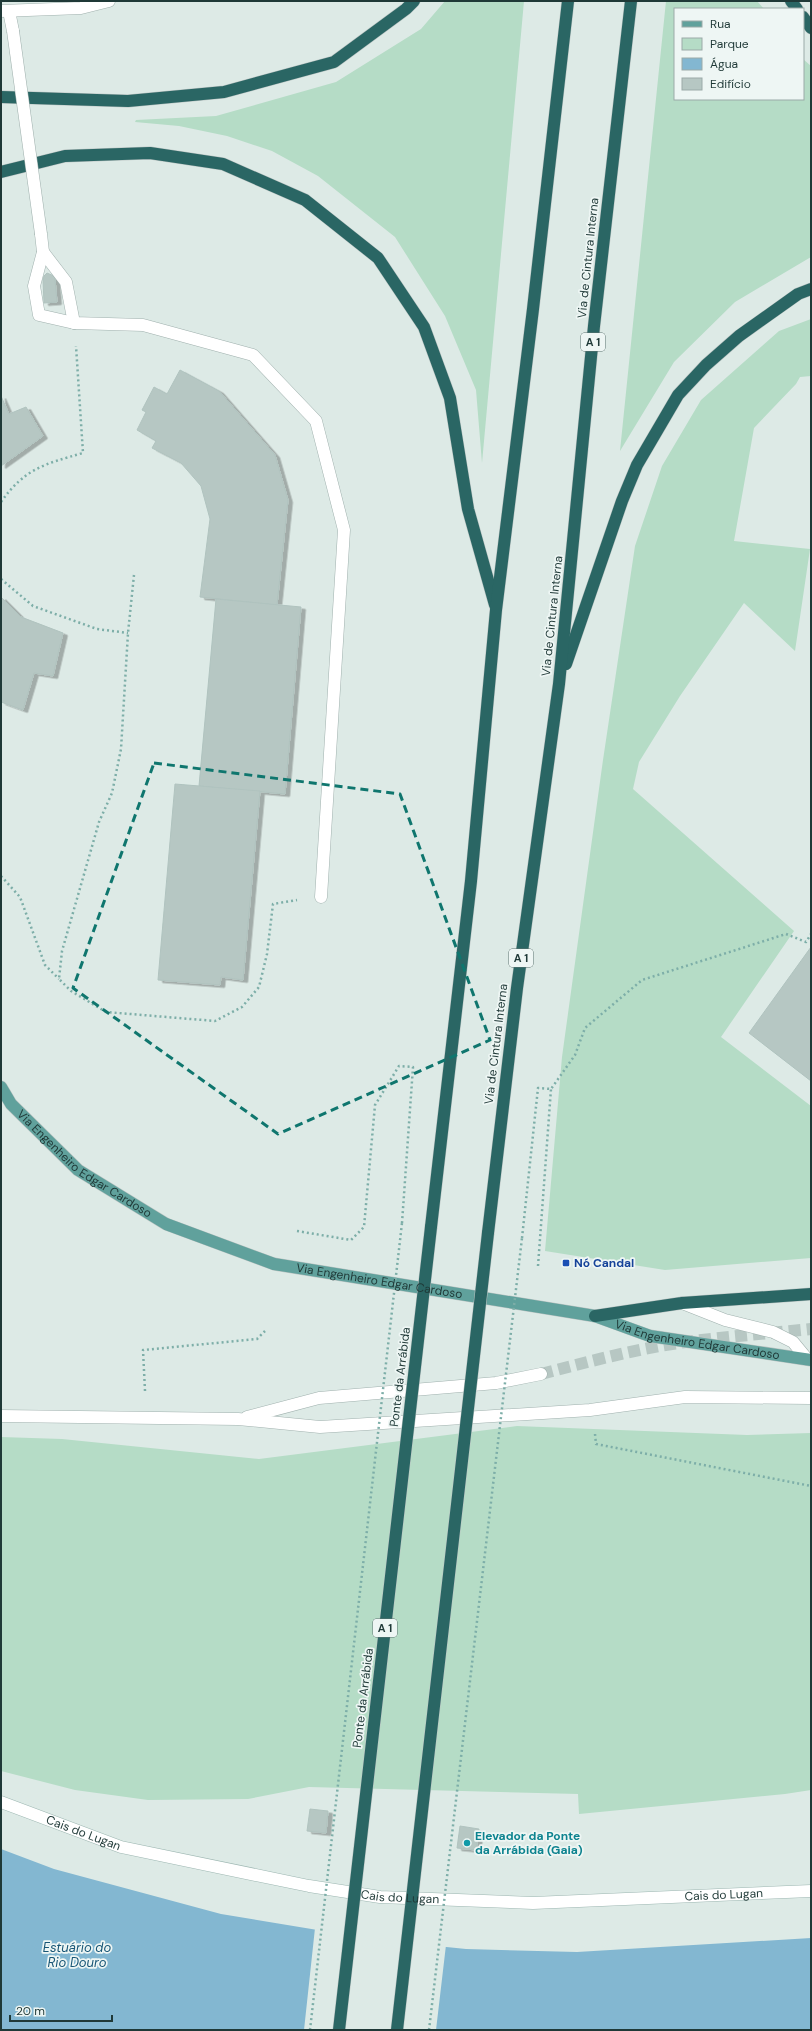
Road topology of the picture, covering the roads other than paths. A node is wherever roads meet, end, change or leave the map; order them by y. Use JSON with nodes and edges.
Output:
{"nodes":[{"id":1,"x":109,"y":1,"type":"edge"},
{"id":2,"x":414,"y":1,"type":"edge"},
{"id":3,"x":568,"y":1,"type":"edge"},
{"id":4,"x":631,"y":1,"type":"edge"},
{"id":5,"x":5,"y":11,"type":"edge"},
{"id":6,"x":804,"y":18,"type":"edge"},
{"id":7,"x":811,"y":28,"type":"edge"},
{"id":8,"x":1,"y":97,"type":"edge"},
{"id":9,"x":1,"y":172,"type":"edge"},
{"id":10,"x":43,"y":252,"type":"junction"},
{"id":11,"x":811,"y":289,"type":"edge"},
{"id":12,"x":74,"y":322,"type":"junction"},
{"id":13,"x":496,"y":610,"type":"junction"},
{"id":14,"x":559,"y":684,"type":"junction"},
{"id":15,"x":321,"y":896,"type":"road end"},
{"id":16,"x":1,"y":1087,"type":"edge"},
{"id":17,"x":811,"y":1294,"type":"edge"},
{"id":18,"x":682,"y":1303,"type":"junction"},
{"id":19,"x":595,"y":1316,"type":"junction"},
{"id":20,"x":809,"y":1359,"type":"edge"},
{"id":21,"x":541,"y":1374,"type":"tunnel mouth"},
{"id":22,"x":811,"y":1398,"type":"edge"},
{"id":23,"x":1,"y":1416,"type":"edge"},
{"id":24,"x":238,"y":1419,"type":"junction"},
{"id":25,"x":1,"y":1802,"type":"edge"},
{"id":26,"x":811,"y":1891,"type":"edge"},
{"id":27,"x":339,"y":2030,"type":"edge"},
{"id":28,"x":397,"y":2030,"type":"edge"}],
"edges":[{"from":1,"to":5,"type":"street"},
{"from":2,"to":8,"type":"highway"},
{"from":3,"to":13,"type":"highway","number":"A 1"},
{"from":4,"to":14,"type":"highway","name":"Via de Cintura Interna","number":"A 1"},
{"from":5,"to":10,"type":"street","bridge":true},
{"from":6,"to":7,"type":"highway"},
{"from":9,"to":13,"type":"highway"},
{"from":10,"to":12,"type":"street"},
{"from":10,"to":12,"type":"street"},
{"from":11,"to":14,"type":"highway"},
{"from":12,"to":15,"type":"street"},
{"from":13,"to":27,"type":"highway","name":"Ponte da Arrábida","number":"A 1","bridge":true},
{"from":14,"to":28,"type":"highway","name":"Via de Cintura Interna","number":"A 1","bridge":true},
{"from":16,"to":19,"type":"main road","name":"Via Engenheiro Edgar Cardoso"},
{"from":17,"to":18,"type":"highway"},
{"from":18,"to":19,"type":"highway"},
{"from":18,"to":20,"type":"street"},
{"from":19,"to":20,"type":"main road","name":"Via Engenheiro Edgar Cardoso"},
{"from":21,"to":24,"type":"street"},
{"from":22,"to":24,"type":"street"},
{"from":23,"to":24,"type":"street"},
{"from":25,"to":26,"type":"street","name":"Cais do Lugan"}]}
